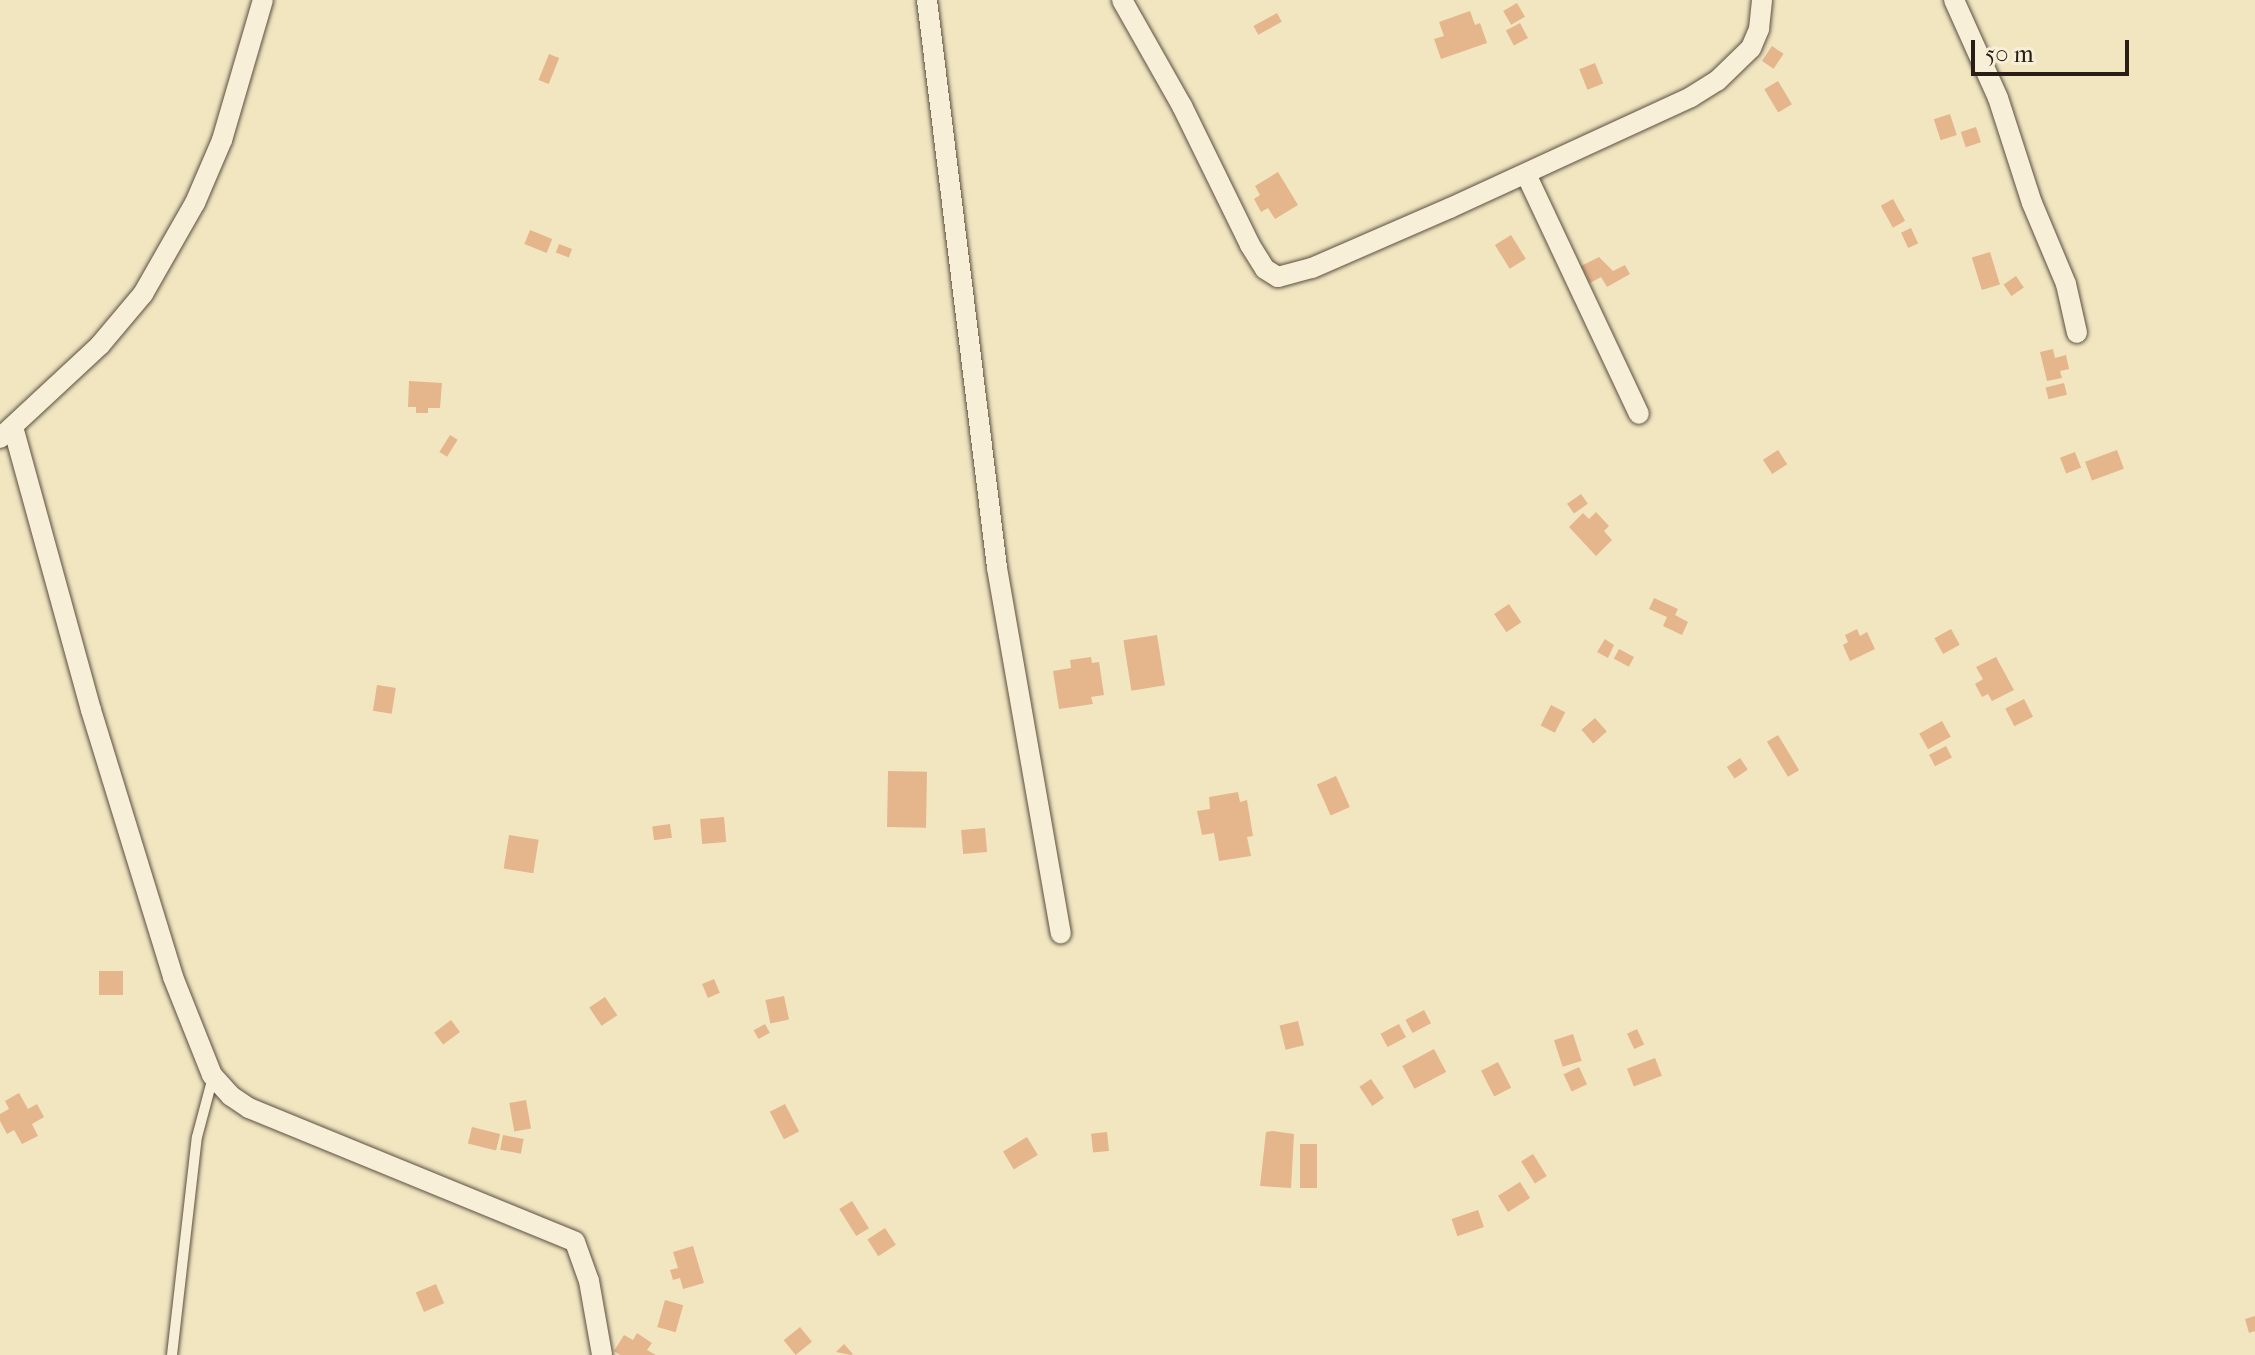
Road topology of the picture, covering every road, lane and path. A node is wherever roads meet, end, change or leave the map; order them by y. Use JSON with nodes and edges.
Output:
{"nodes":[{"id":1,"x":263,"y":0,"type":"edge"},
{"id":2,"x":927,"y":0,"type":"edge"},
{"id":3,"x":1122,"y":0,"type":"edge"},
{"id":4,"x":1762,"y":0,"type":"edge"},
{"id":5,"x":1954,"y":0,"type":"edge"},
{"id":6,"x":1526,"y":174,"type":"junction"},
{"id":7,"x":2077,"y":333,"type":"dead end"},
{"id":8,"x":1639,"y":414,"type":"dead end"},
{"id":9,"x":6,"y":432,"type":"edge"},
{"id":10,"x":1061,"y":933,"type":"dead end"},
{"id":11,"x":213,"y":1077,"type":"junction"},
{"id":12,"x":172,"y":1355,"type":"edge"},
{"id":13,"x":602,"y":1355,"type":"edge"}],
"edges":[{"from":1,"to":9,"type":"street"},
{"from":2,"to":10,"type":"street"},
{"from":3,"to":6,"type":"street"},
{"from":4,"to":6,"type":"street"},
{"from":5,"to":7,"type":"street"},
{"from":6,"to":8,"type":"street"},
{"from":9,"to":11,"type":"street"},
{"from":11,"to":12,"type":"lane"},
{"from":11,"to":13,"type":"street"}]}
